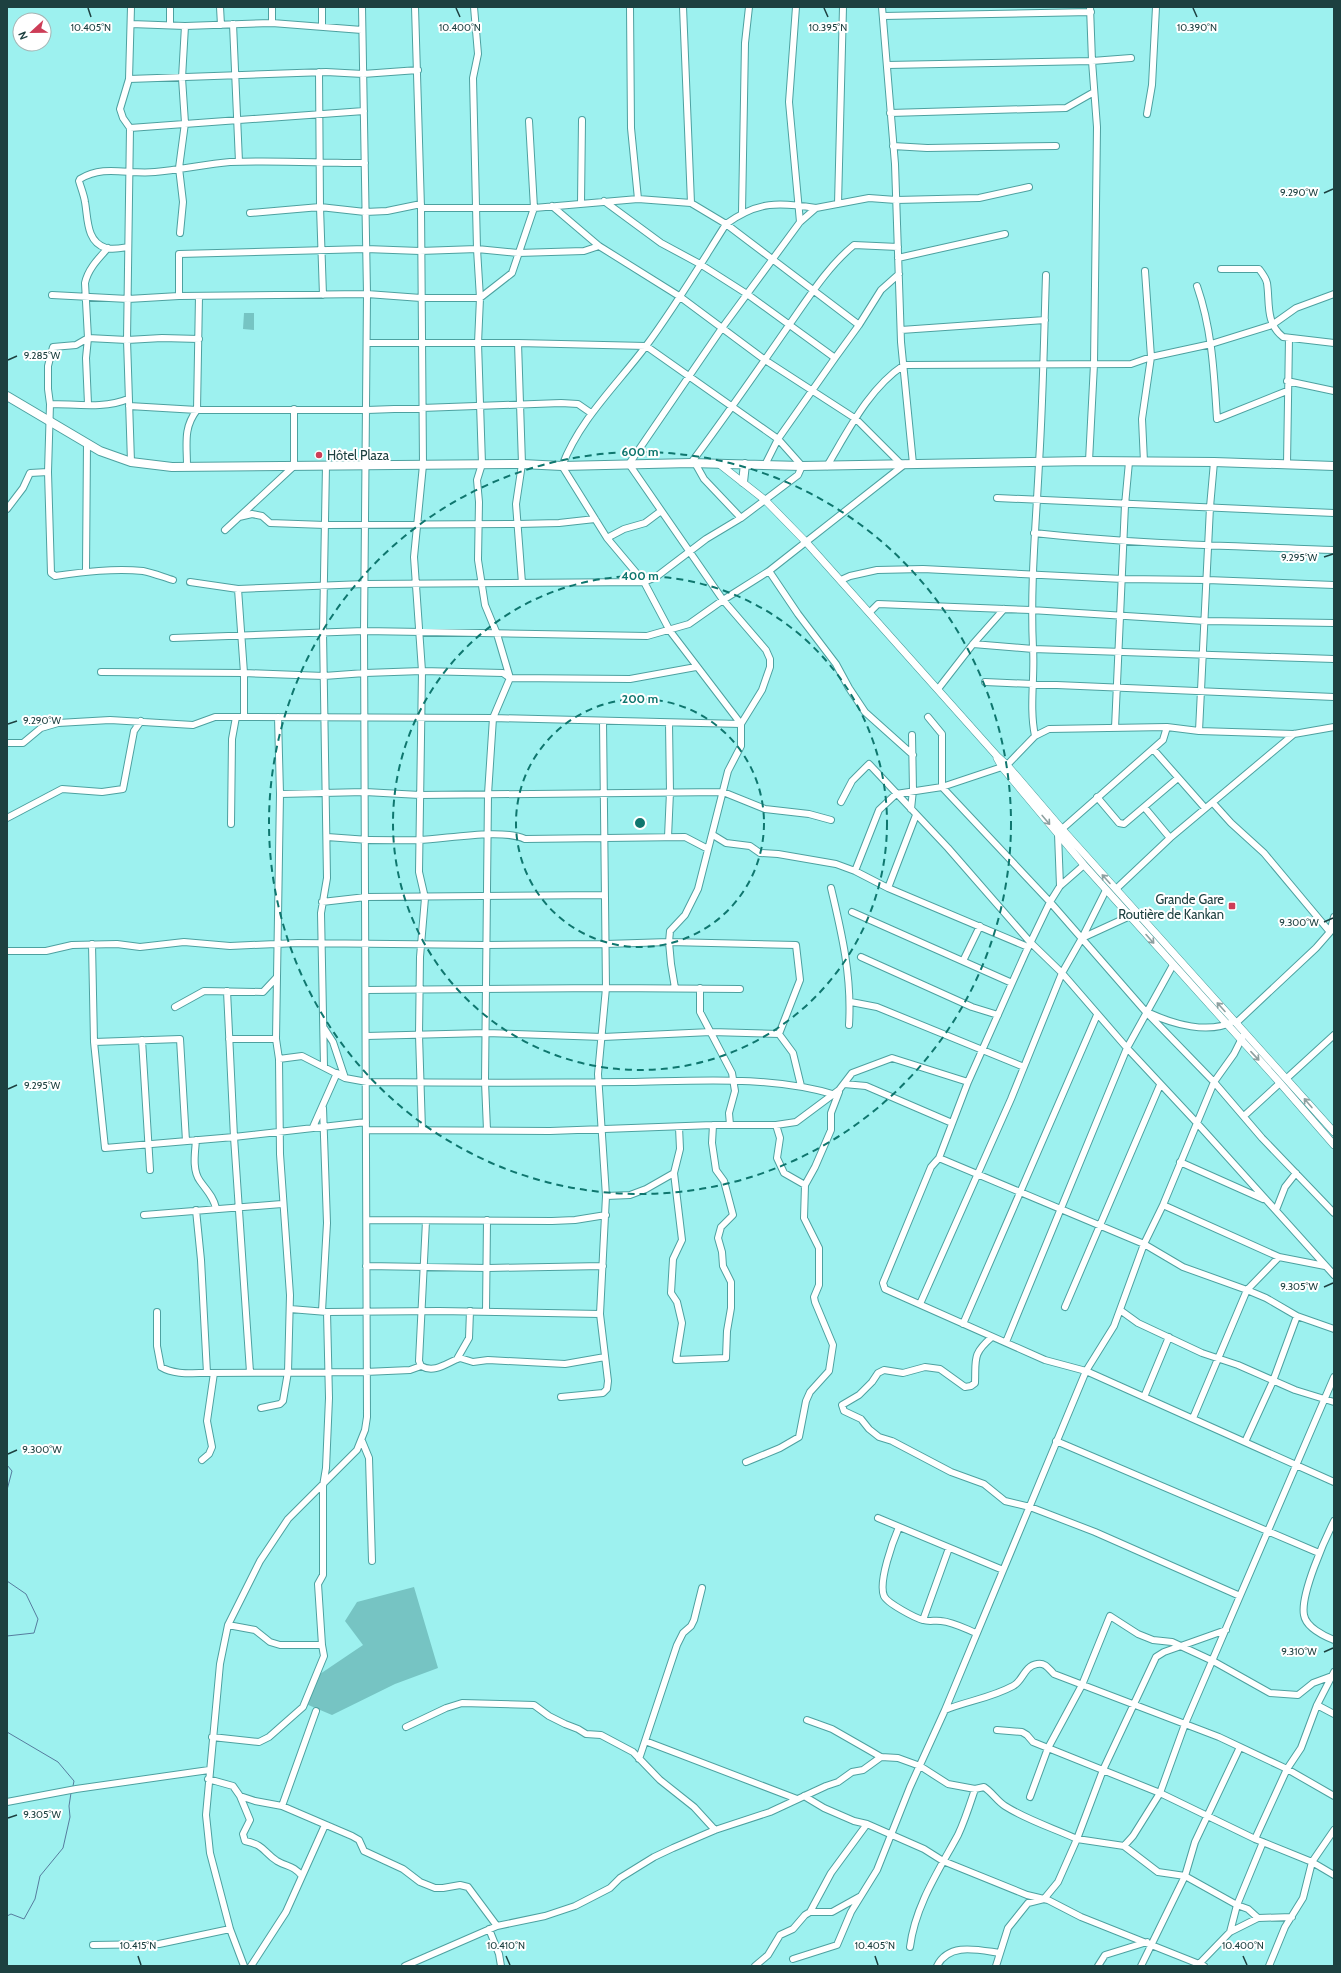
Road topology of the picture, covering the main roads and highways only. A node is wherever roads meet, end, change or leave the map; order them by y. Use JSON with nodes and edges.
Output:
{"nodes":[{"id":1,"x":7,"y":396,"type":"edge"},
{"id":2,"x":718,"y":463,"type":"junction"},
{"id":3,"x":745,"y":464,"type":"junction"},
{"id":4,"x":1334,"y":466,"type":"edge"},
{"id":5,"x":743,"y":482,"type":"junction"},
{"id":6,"x":1060,"y":832,"type":"junction"},
{"id":7,"x":1334,"y":1132,"type":"edge"},
{"id":8,"x":1334,"y":1145,"type":"edge"}],
"edges":[{"from":1,"to":2,"type":"highway"},
{"from":2,"to":3,"type":"highway"},
{"from":2,"to":5,"type":"main road"},
{"from":3,"to":4,"type":"highway"},
{"from":3,"to":5,"type":"highway"},
{"from":5,"to":6,"type":"main road"},
{"from":7,"to":6,"type":"main road","one_way":true},
{"from":6,"to":8,"type":"main road","one_way":true}]}
